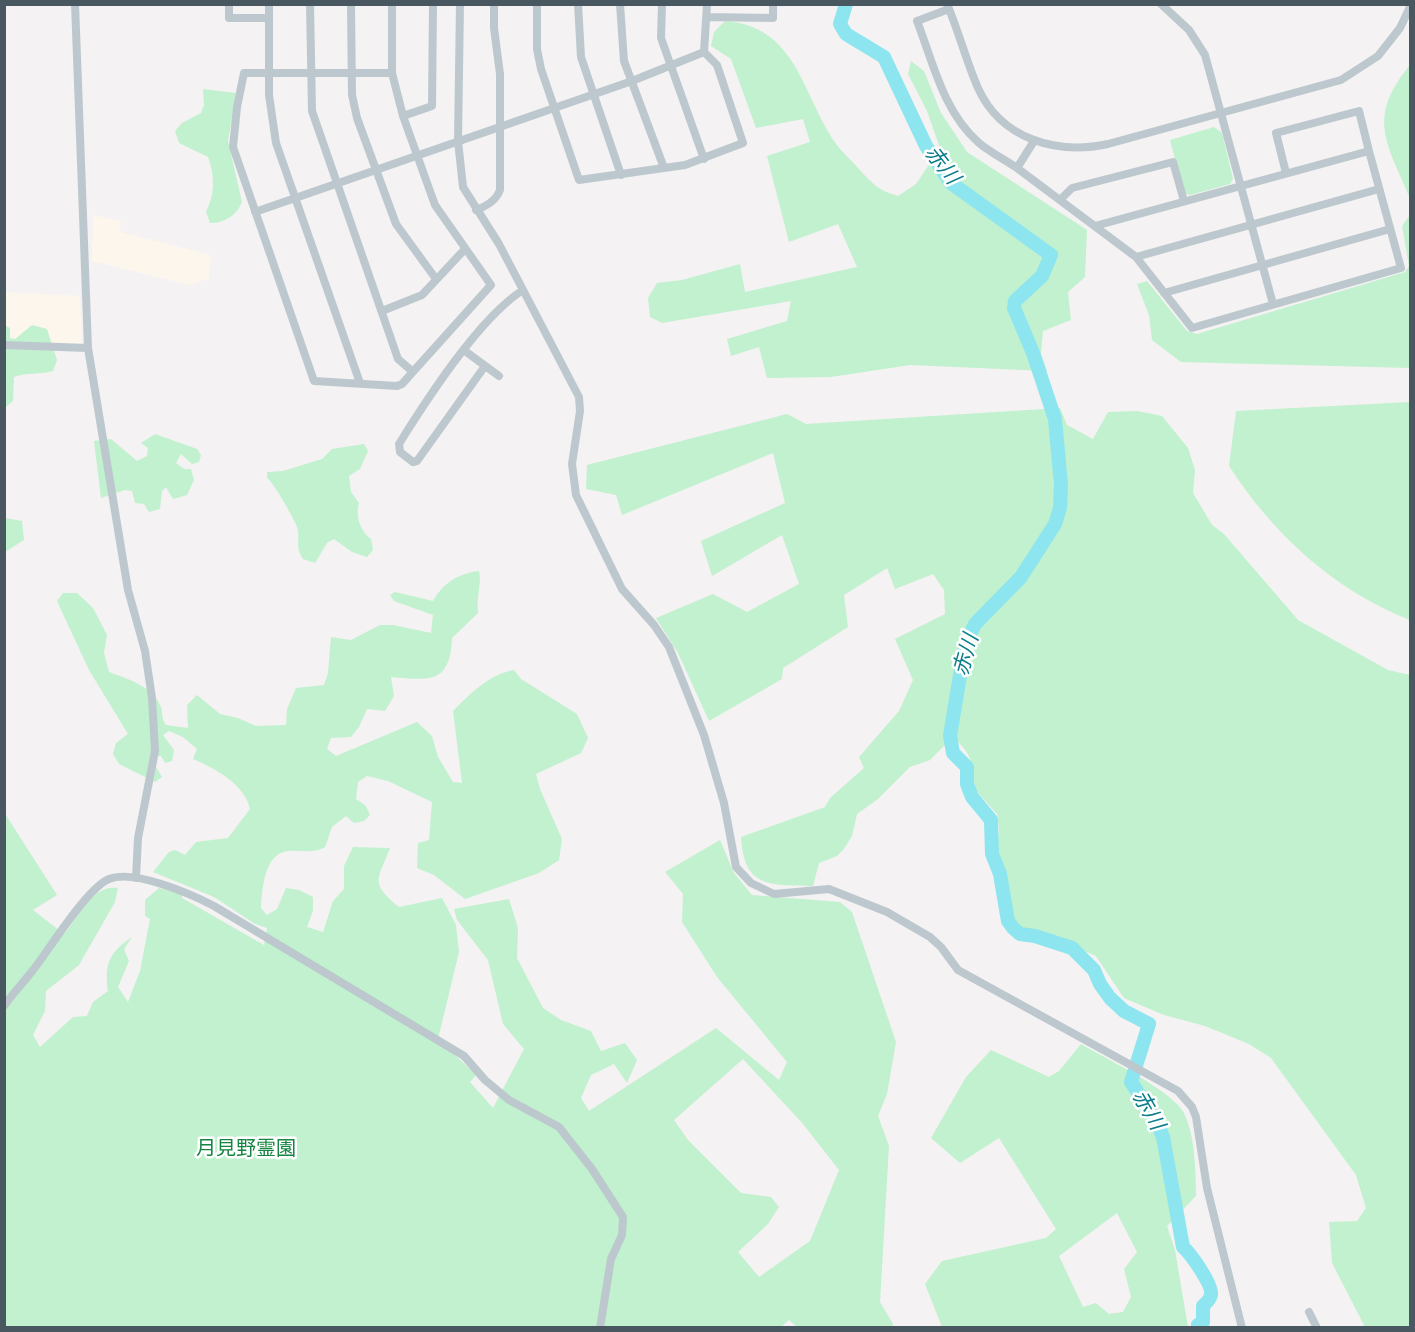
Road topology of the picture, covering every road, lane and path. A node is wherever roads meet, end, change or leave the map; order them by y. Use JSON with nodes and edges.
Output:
{"nodes":[{"id":1,"x":75,"y":4,"type":"edge"},
{"id":2,"x":229,"y":4,"type":"edge"},
{"id":3,"x":269,"y":4,"type":"edge"},
{"id":4,"x":310,"y":4,"type":"edge"},
{"id":5,"x":351,"y":4,"type":"edge"},
{"id":6,"x":392,"y":4,"type":"edge"},
{"id":7,"x":433,"y":4,"type":"edge"},
{"id":8,"x":460,"y":4,"type":"edge"},
{"id":9,"x":494,"y":4,"type":"edge"},
{"id":10,"x":537,"y":4,"type":"edge"},
{"id":11,"x":578,"y":4,"type":"edge"},
{"id":12,"x":620,"y":4,"type":"edge"},
{"id":13,"x":662,"y":4,"type":"edge"},
{"id":14,"x":707,"y":4,"type":"edge"},
{"id":15,"x":773,"y":4,"type":"edge"},
{"id":16,"x":1161,"y":4,"type":"edge"},
{"id":17,"x":948,"y":7,"type":"edge"},
{"id":18,"x":1410,"y":7,"type":"edge"},
{"id":19,"x":706,"y":17,"type":"junction"},
{"id":20,"x":1409,"y":17,"type":"edge"},
{"id":21,"x":269,"y":18,"type":"junction"},
{"id":22,"x":704,"y":52,"type":"junction"},
{"id":23,"x":671,"y":66,"type":"junction"},
{"id":24,"x":270,"y":72,"type":"junction"},
{"id":25,"x":310,"y":72,"type":"junction"},
{"id":26,"x":351,"y":72,"type":"junction"},
{"id":27,"x":392,"y":73,"type":"junction"},
{"id":28,"x":632,"y":81,"type":"junction"},
{"id":29,"x":592,"y":94,"type":"junction"},
{"id":30,"x":553,"y":108,"type":"junction"},
{"id":31,"x":1222,"y":114,"type":"junction"},
{"id":32,"x":403,"y":116,"type":"junction"},
{"id":33,"x":501,"y":126,"type":"junction"},
{"id":34,"x":458,"y":141,"type":"junction"},
{"id":35,"x":1034,"y":141,"type":"junction"},
{"id":36,"x":1369,"y":151,"type":"junction"},
{"id":37,"x":417,"y":156,"type":"junction"},
{"id":38,"x":704,"y":159,"type":"junction"},
{"id":39,"x":664,"y":168,"type":"junction"},
{"id":40,"x":1017,"y":168,"type":"junction"},
{"id":41,"x":377,"y":170,"type":"junction"},
{"id":42,"x":1286,"y":173,"type":"junction"},
{"id":43,"x":621,"y":175,"type":"junction"},
{"id":44,"x":337,"y":184,"type":"junction"},
{"id":45,"x":1241,"y":186,"type":"junction"},
{"id":46,"x":1379,"y":189,"type":"junction"},
{"id":47,"x":295,"y":198,"type":"junction"},
{"id":48,"x":1061,"y":199,"type":"junction"},
{"id":49,"x":1184,"y":201,"type":"junction"},
{"id":50,"x":476,"y":210,"type":"junction"},
{"id":51,"x":255,"y":212,"type":"junction"},
{"id":52,"x":1251,"y":225,"type":"junction"},
{"id":53,"x":1095,"y":226,"type":"junction"},
{"id":54,"x":1390,"y":229,"type":"junction"},
{"id":55,"x":465,"y":249,"type":"junction"},
{"id":56,"x":1136,"y":257,"type":"junction"},
{"id":57,"x":1262,"y":264,"type":"junction"},
{"id":58,"x":436,"y":279,"type":"junction"},
{"id":59,"x":523,"y":290,"type":"junction"},
{"id":60,"x":1164,"y":293,"type":"junction"},
{"id":61,"x":1273,"y":304,"type":"junction"},
{"id":62,"x":382,"y":311,"type":"junction"},
{"id":63,"x":4,"y":345,"type":"edge"},
{"id":64,"x":88,"y":348,"type":"junction"},
{"id":65,"x":465,"y":351,"type":"junction"},
{"id":66,"x":485,"y":366,"type":"junction"},
{"id":67,"x":413,"y":372,"type":"junction"},
{"id":68,"x":499,"y":376,"type":"dead end"},
{"id":69,"x":360,"y":383,"type":"junction"},
{"id":70,"x":136,"y":879,"type":"junction"},
{"id":71,"x":4,"y":1006,"type":"edge"},
{"id":72,"x":1309,"y":1312,"type":"dead end"},
{"id":73,"x":600,"y":1328,"type":"edge"},
{"id":74,"x":1242,"y":1328,"type":"edge"},
{"id":75,"x":1317,"y":1328,"type":"edge"}],
"edges":[{"from":1,"to":64,"type":"street"},
{"from":2,"to":21,"type":"street"},
{"from":3,"to":21,"type":"street"},
{"from":4,"to":25,"type":"street"},
{"from":5,"to":26,"type":"street"},
{"from":6,"to":27,"type":"street"},
{"from":7,"to":32,"type":"street"},
{"from":8,"to":34,"type":"street"},
{"from":9,"to":33,"type":"street"},
{"from":10,"to":30,"type":"street"},
{"from":11,"to":29,"type":"street"},
{"from":12,"to":28,"type":"street"},
{"from":13,"to":23,"type":"street"},
{"from":14,"to":19,"type":"street"},
{"from":15,"to":19,"type":"street"},
{"from":16,"to":31,"type":"street"},
{"from":17,"to":35,"type":"street"},
{"from":17,"to":40,"type":"street"},
{"from":18,"to":20,"type":"street"},
{"from":19,"to":22,"type":"street"},
{"from":20,"to":31,"type":"street"},
{"from":21,"to":24,"type":"street"},
{"from":22,"to":23,"type":"street"},
{"from":22,"to":38,"type":"street"},
{"from":23,"to":28,"type":"street"},
{"from":23,"to":38,"type":"street"},
{"from":24,"to":25,"type":"street"},
{"from":24,"to":47,"type":"street"},
{"from":24,"to":51,"type":"street"},
{"from":25,"to":26,"type":"street"},
{"from":25,"to":44,"type":"street"},
{"from":26,"to":27,"type":"street"},
{"from":26,"to":41,"type":"street"},
{"from":27,"to":32,"type":"street"},
{"from":28,"to":29,"type":"street"},
{"from":28,"to":39,"type":"street"},
{"from":29,"to":30,"type":"street"},
{"from":29,"to":43,"type":"street"},
{"from":30,"to":33,"type":"street"},
{"from":30,"to":43,"type":"street"},
{"from":31,"to":35,"type":"street"},
{"from":31,"to":45,"type":"street"},
{"from":32,"to":37,"type":"street"},
{"from":33,"to":34,"type":"street"},
{"from":33,"to":50,"type":"street"},
{"from":34,"to":37,"type":"street"},
{"from":34,"to":50,"type":"street"},
{"from":35,"to":40,"type":"street"},
{"from":36,"to":42,"type":"street"},
{"from":36,"to":42,"type":"street"},
{"from":36,"to":46,"type":"street"},
{"from":37,"to":41,"type":"street"},
{"from":37,"to":55,"type":"street"},
{"from":38,"to":39,"type":"street"},
{"from":39,"to":43,"type":"street"},
{"from":40,"to":48,"type":"street"},
{"from":41,"to":44,"type":"street"},
{"from":41,"to":58,"type":"street"},
{"from":42,"to":45,"type":"street"},
{"from":44,"to":47,"type":"street"},
{"from":44,"to":62,"type":"street"},
{"from":45,"to":49,"type":"street"},
{"from":45,"to":52,"type":"street"},
{"from":46,"to":52,"type":"street"},
{"from":46,"to":54,"type":"street"},
{"from":47,"to":51,"type":"street"},
{"from":47,"to":69,"type":"street"},
{"from":48,"to":49,"type":"street"},
{"from":48,"to":53,"type":"street"},
{"from":49,"to":53,"type":"street"},
{"from":50,"to":59,"type":"street"},
{"from":51,"to":69,"type":"street"},
{"from":52,"to":56,"type":"street"},
{"from":52,"to":57,"type":"street"},
{"from":53,"to":56,"type":"street"},
{"from":54,"to":57,"type":"street"},
{"from":54,"to":61,"type":"street"},
{"from":55,"to":58,"type":"street"},
{"from":55,"to":67,"type":"street"},
{"from":56,"to":60,"type":"street"},
{"from":57,"to":60,"type":"street"},
{"from":57,"to":61,"type":"street"},
{"from":58,"to":62,"type":"street"},
{"from":59,"to":65,"type":"street"},
{"from":59,"to":74,"type":"street"},
{"from":60,"to":61,"type":"street"},
{"from":62,"to":67,"type":"street"},
{"from":63,"to":64,"type":"street"},
{"from":64,"to":70,"type":"street"},
{"from":65,"to":66,"type":"street"},
{"from":65,"to":66,"type":"street"},
{"from":66,"to":68,"type":"street"},
{"from":67,"to":69,"type":"street"},
{"from":70,"to":71,"type":"street"},
{"from":70,"to":73,"type":"street"},
{"from":72,"to":75,"type":"street"}]}
